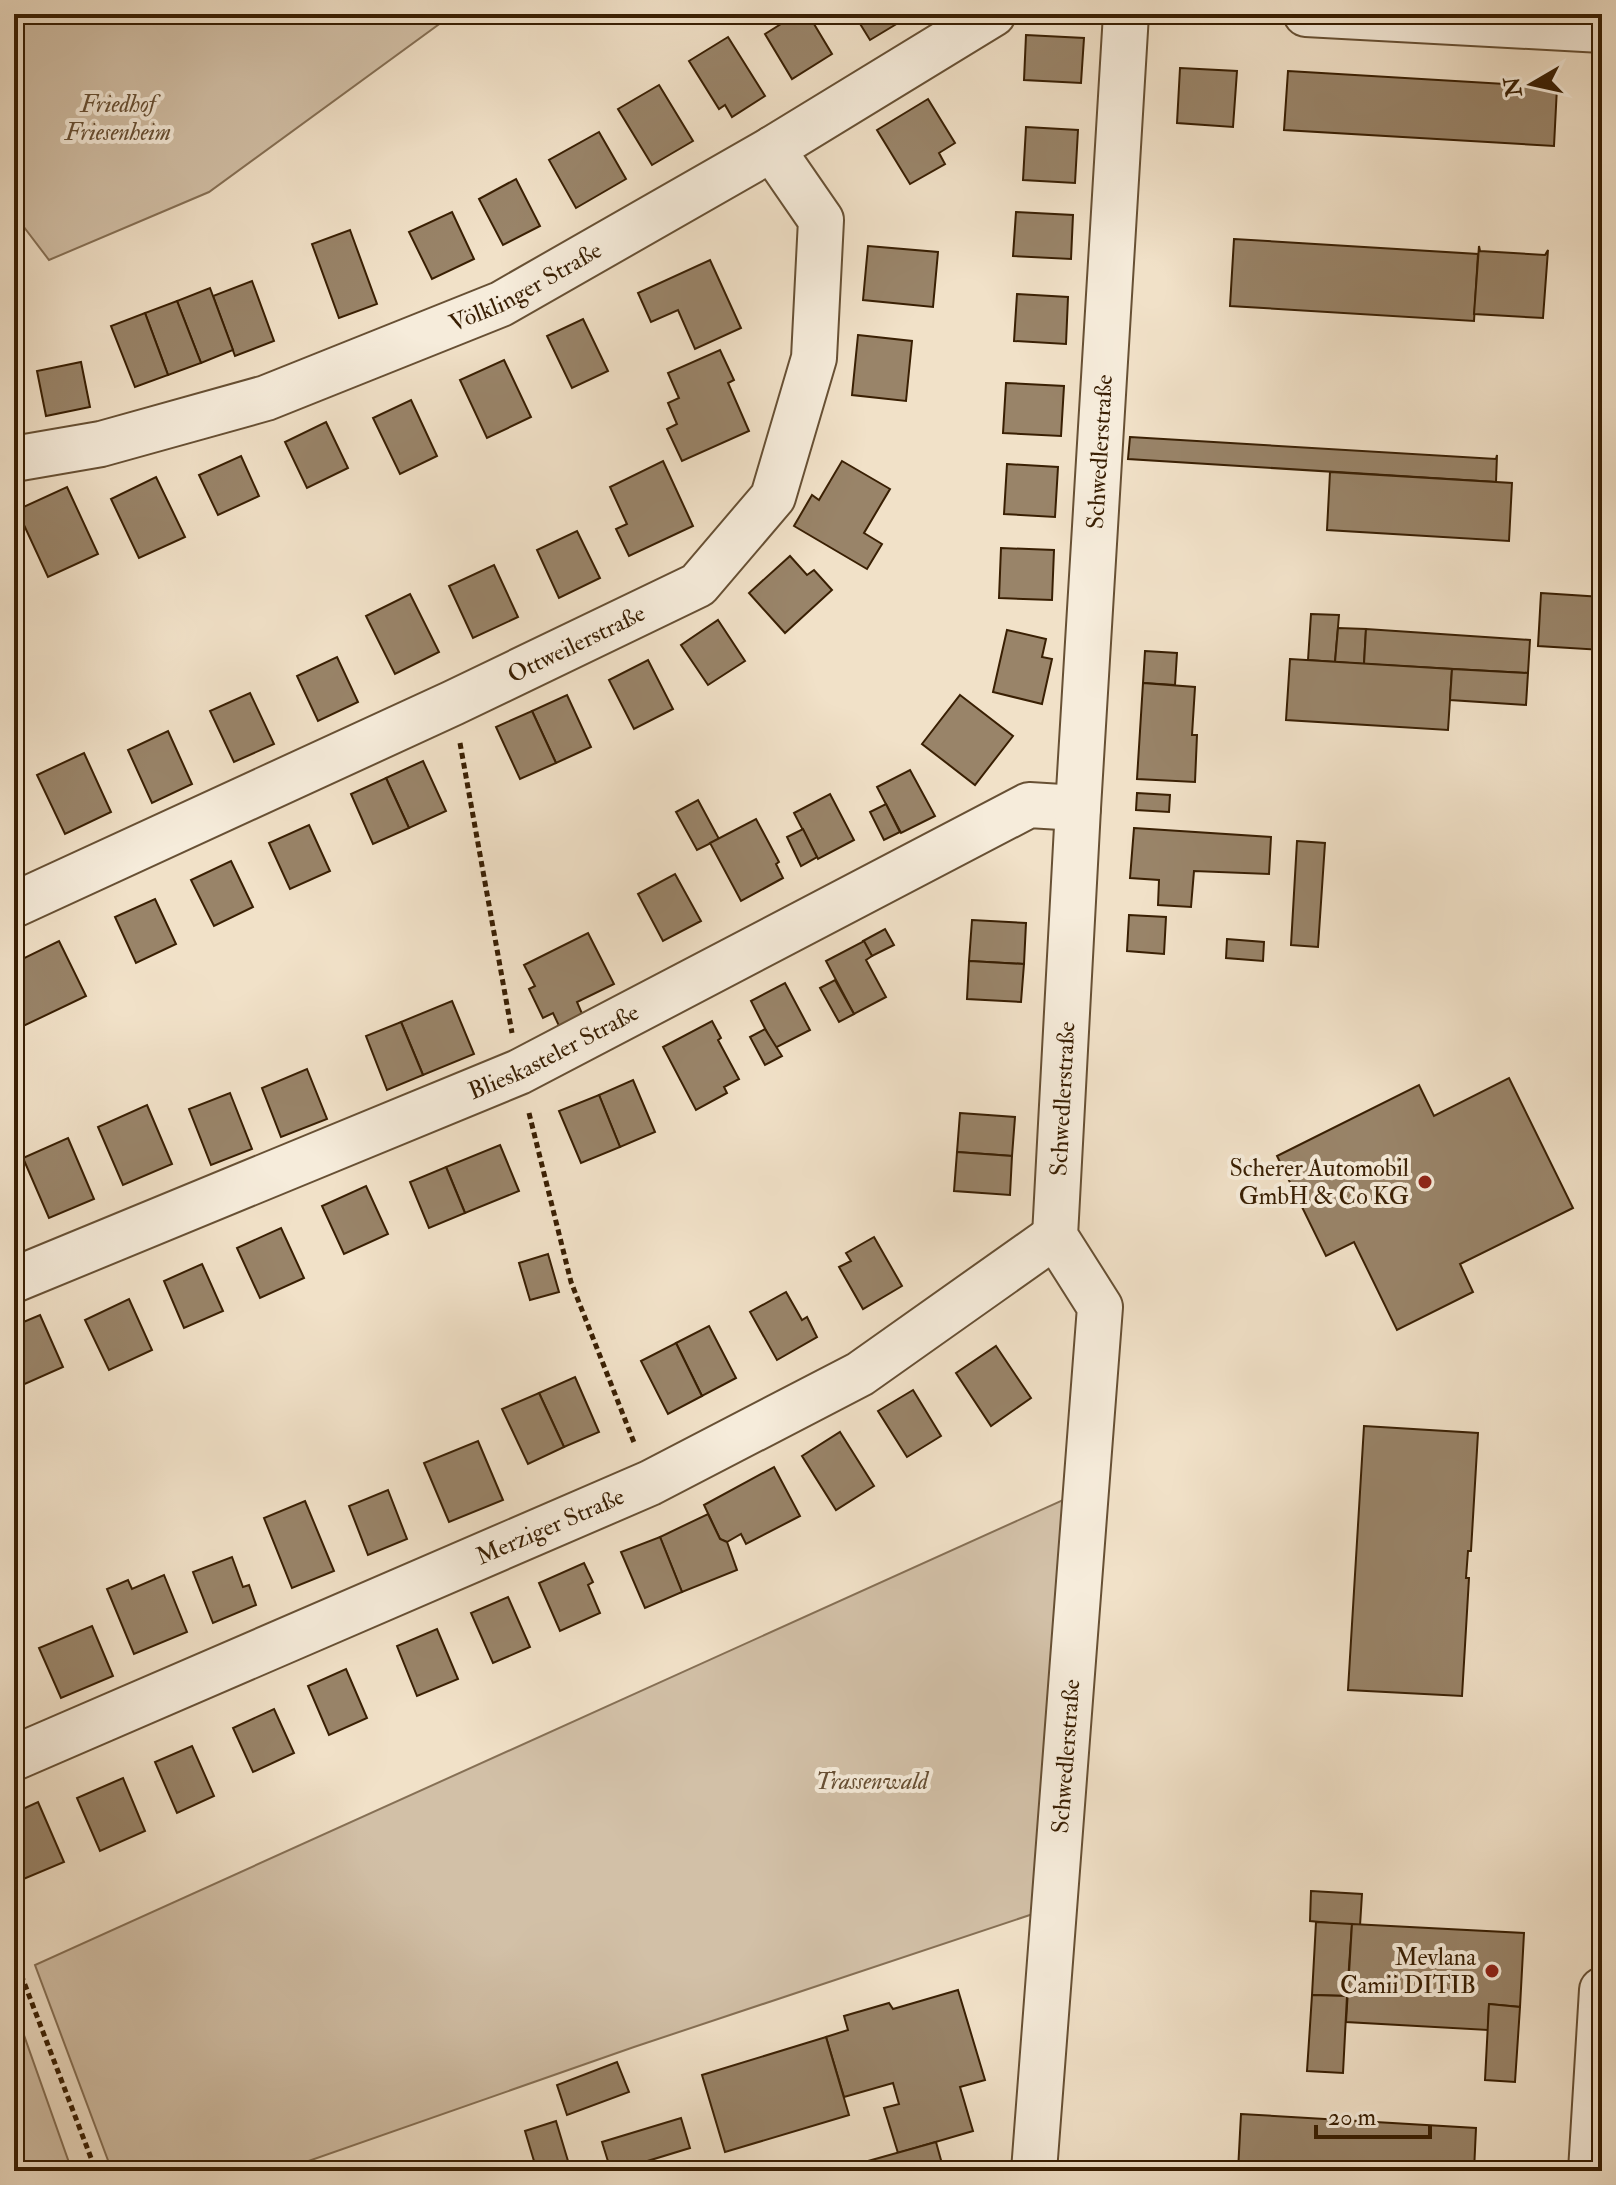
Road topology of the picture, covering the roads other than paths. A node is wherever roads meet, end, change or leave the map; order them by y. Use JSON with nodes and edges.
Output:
{"nodes":[{"id":1,"x":993,"y":14,"type":"edge"},
{"id":2,"x":1126,"y":14,"type":"edge"},
{"id":3,"x":1306,"y":14,"type":"edge"},
{"id":4,"x":1602,"y":30,"type":"edge"},
{"id":5,"x":772,"y":149,"type":"junction"},
{"id":6,"x":14,"y":459,"type":"edge"},
{"id":7,"x":1078,"y":808,"type":"junction"},
{"id":8,"x":14,"y":905,"type":"edge"},
{"id":9,"x":1055,"y":1236,"type":"junction"},
{"id":10,"x":14,"y":1280,"type":"edge"},
{"id":11,"x":14,"y":1758,"type":"edge"},
{"id":12,"x":1602,"y":1990,"type":"edge"},
{"id":13,"x":1034,"y":2171,"type":"edge"},
{"id":14,"x":1591,"y":2171,"type":"edge"}],
"edges":[{"from":1,"to":5,"type":"street","name":"Völklinger Straße"},
{"from":2,"to":7,"type":"street","name":"Schwedlerstraße"},
{"from":3,"to":4,"type":"street"},
{"from":5,"to":6,"type":"street","name":"Völklinger Straße"},
{"from":5,"to":8,"type":"street","name":"Ottweilerstraße"},
{"from":7,"to":9,"type":"street","name":"Schwedlerstraße"},
{"from":7,"to":10,"type":"street","name":"Blieskasteler Straße"},
{"from":9,"to":11,"type":"street","name":"Merziger Straße"},
{"from":9,"to":13,"type":"street","name":"Schwedlerstraße"},
{"from":12,"to":14,"type":"street"}]}
